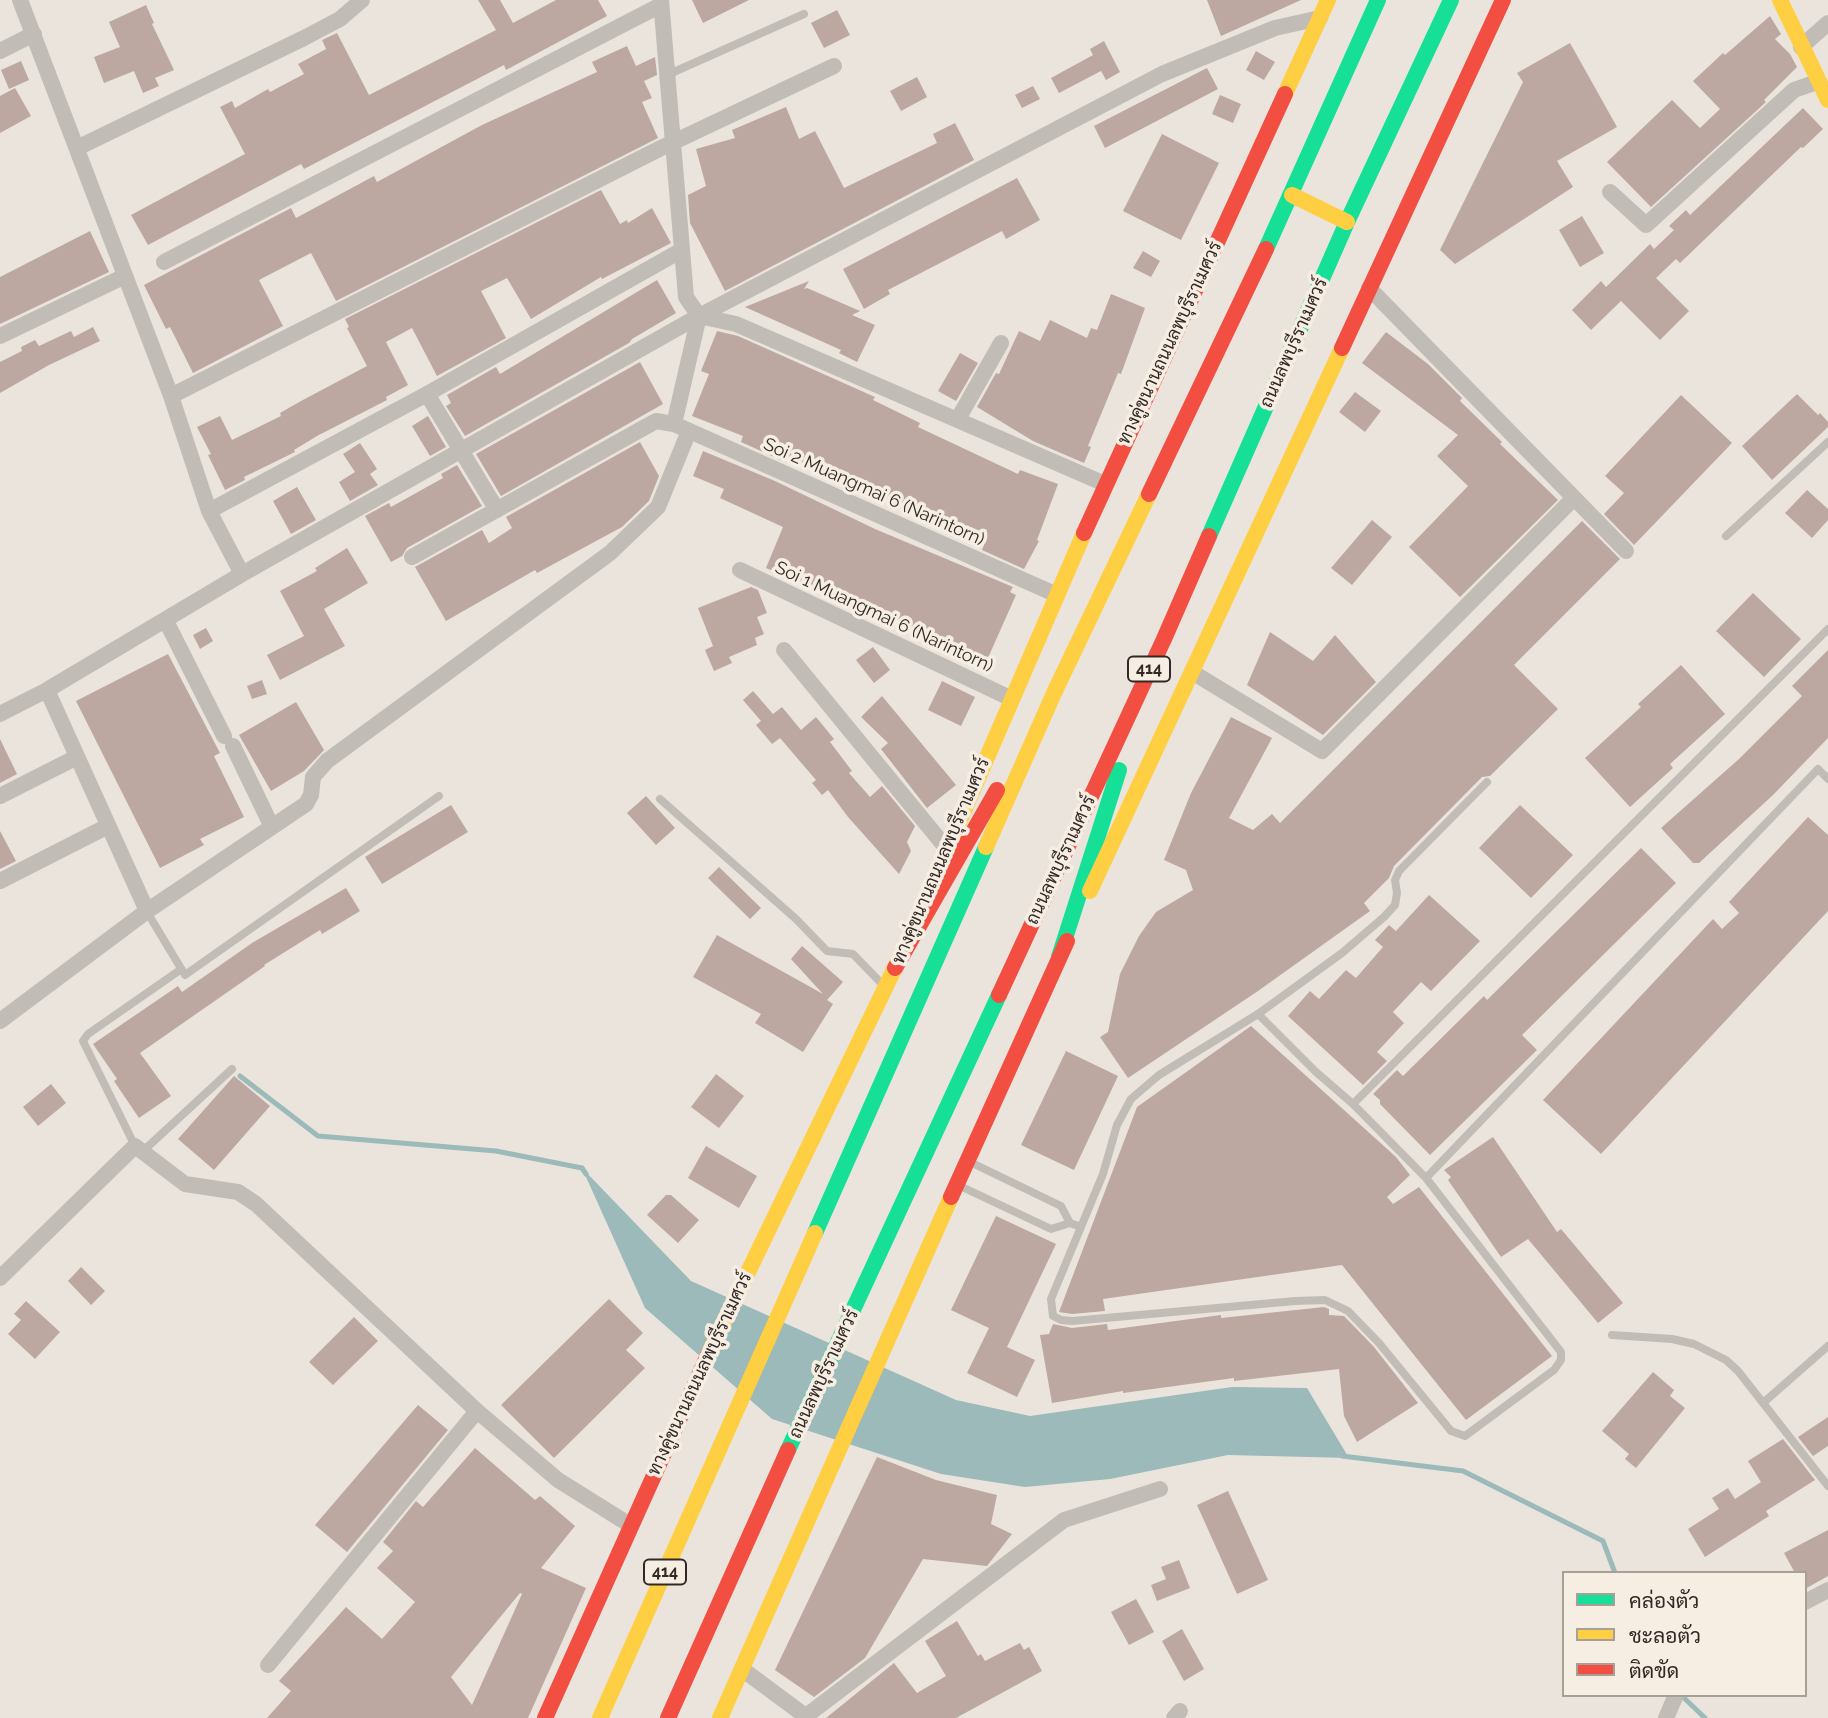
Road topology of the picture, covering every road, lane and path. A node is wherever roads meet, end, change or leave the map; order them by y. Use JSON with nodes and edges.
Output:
{"nodes":[{"id":1,"x":20,"y":0,"type":"edge"},
{"id":2,"x":362,"y":0,"type":"edge"},
{"id":3,"x":1328,"y":0,"type":"edge"},
{"id":4,"x":1378,"y":0,"type":"edge"},
{"id":5,"x":1451,"y":0,"type":"edge"},
{"id":6,"x":1503,"y":0,"type":"edge"},
{"id":7,"x":1780,"y":0,"type":"edge"},
{"id":8,"x":661,"y":2,"type":"edge"},
{"id":9,"x":804,"y":14,"type":"dead end"},
{"id":10,"x":1320,"y":18,"type":"junction"},
{"id":11,"x":1828,"y":23,"type":"edge"},
{"id":12,"x":34,"y":34,"type":"junction"},
{"id":13,"x":1801,"y":47,"type":"junction"},
{"id":14,"x":0,"y":51,"type":"edge"},
{"id":15,"x":834,"y":66,"type":"dead end"},
{"id":16,"x":667,"y":75,"type":"junction"},
{"id":17,"x":1817,"y":82,"type":"junction"},
{"id":18,"x":1828,"y":100,"type":"edge"},
{"id":19,"x":673,"y":142,"type":"junction"},
{"id":20,"x":77,"y":148,"type":"junction"},
{"id":21,"x":1610,"y":192,"type":"dead end"},
{"id":22,"x":1292,"y":195,"type":"junction"},
{"id":23,"x":1347,"y":222,"type":"junction"},
{"id":24,"x":682,"y":250,"type":"junction"},
{"id":25,"x":164,"y":262,"type":"dead end"},
{"id":26,"x":125,"y":276,"type":"junction"},
{"id":27,"x":1369,"y":288,"type":"junction"},
{"id":28,"x":699,"y":316,"type":"junction"},
{"id":29,"x":0,"y":336,"type":"edge"},
{"id":30,"x":1000,"y":343,"type":"dead end"},
{"id":31,"x":427,"y":394,"type":"junction"},
{"id":32,"x":171,"y":396,"type":"junction"},
{"id":33,"x":958,"y":419,"type":"junction"},
{"id":34,"x":682,"y":428,"type":"junction"},
{"id":35,"x":1828,"y":442,"type":"edge"},
{"id":36,"x":461,"y":450,"type":"junction"},
{"id":37,"x":1105,"y":484,"type":"junction"},
{"id":38,"x":1574,"y":498,"type":"junction"},
{"id":39,"x":497,"y":510,"type":"junction"},
{"id":40,"x":209,"y":511,"type":"junction"},
{"id":41,"x":1726,"y":536,"type":"dead end"},
{"id":42,"x":1626,"y":551,"type":"dead end"},
{"id":43,"x":412,"y":557,"type":"dead end"},
{"id":44,"x":740,"y":570,"type":"dead end"},
{"id":45,"x":242,"y":574,"type":"junction"},
{"id":46,"x":1057,"y":595,"type":"junction"},
{"id":47,"x":166,"y":621,"type":"junction"},
{"id":48,"x":1828,"y":629,"type":"edge"},
{"id":49,"x":1164,"y":639,"type":"junction"},
{"id":50,"x":784,"y":650,"type":"dead end"},
{"id":51,"x":1192,"y":672,"type":"junction"},
{"id":52,"x":47,"y":690,"type":"junction"},
{"id":53,"x":1054,"y":694,"type":"junction"},
{"id":54,"x":1012,"y":699,"type":"junction"},
{"id":55,"x":0,"y":714,"type":"edge"},
{"id":56,"x":77,"y":757,"type":"junction"},
{"id":57,"x":1828,"y":779,"type":"edge"},
{"id":58,"x":1487,"y":782,"type":"dead end"},
{"id":59,"x":0,"y":796,"type":"edge"},
{"id":60,"x":439,"y":796,"type":"dead end"},
{"id":61,"x":660,"y":799,"type":"dead end"},
{"id":62,"x":108,"y":826,"type":"junction"},
{"id":63,"x":272,"y":827,"type":"junction"},
{"id":64,"x":947,"y":849,"type":"junction"},
{"id":65,"x":0,"y":881,"type":"edge"},
{"id":66,"x":147,"y":911,"type":"junction"},
{"id":67,"x":1059,"y":957,"type":"junction"},
{"id":68,"x":895,"y":968,"type":"junction"},
{"id":69,"x":180,"y":970,"type":"junction"},
{"id":70,"x":886,"y":988,"type":"junction"},
{"id":71,"x":1258,"y":1014,"type":"junction"},
{"id":72,"x":0,"y":1021,"type":"edge"},
{"id":73,"x":232,"y":1069,"type":"dead end"},
{"id":74,"x":1353,"y":1104,"type":"junction"},
{"id":75,"x":138,"y":1149,"type":"junction"},
{"id":76,"x":968,"y":1161,"type":"junction"},
{"id":77,"x":1426,"y":1178,"type":"junction"},
{"id":78,"x":957,"y":1184,"type":"junction"},
{"id":79,"x":1070,"y":1223,"type":"junction"},
{"id":80,"x":1080,"y":1227,"type":"junction"},
{"id":81,"x":0,"y":1278,"type":"edge"},
{"id":82,"x":1612,"y":1335,"type":"dead end"},
{"id":83,"x":1828,"y":1346,"type":"edge"},
{"id":84,"x":1763,"y":1403,"type":"junction"},
{"id":85,"x":477,"y":1411,"type":"junction"},
{"id":86,"x":1828,"y":1486,"type":"edge"},
{"id":87,"x":1160,"y":1489,"type":"dead end"},
{"id":88,"x":629,"y":1525,"type":"junction"},
{"id":89,"x":1828,"y":1590,"type":"edge"},
{"id":90,"x":1807,"y":1601,"type":"edge"},
{"id":91,"x":268,"y":1665,"type":"dead end"},
{"id":92,"x":742,"y":1669,"type":"junction"},
{"id":93,"x":1675,"y":1697,"type":"edge"},
{"id":94,"x":807,"y":1717,"type":"edge"},
{"id":95,"x":545,"y":1718,"type":"edge"},
{"id":96,"x":600,"y":1718,"type":"edge"},
{"id":97,"x":668,"y":1718,"type":"edge"},
{"id":98,"x":720,"y":1718,"type":"edge"},
{"id":99,"x":1665,"y":1718,"type":"edge"}],
"edges":[{"from":1,"to":12,"type":"street"},
{"from":2,"to":20,"type":"street"},
{"from":3,"to":10,"type":"main road","name":"ทางคู่ขนานถนนลพบุรีราเมศวร์"},
{"from":4,"to":22,"type":"main road","number":"414"},
{"from":5,"to":23,"type":"main road","name":"ถนนลพบุรีราเมศวร์","number":"414"},
{"from":6,"to":27,"type":"main road","number":"414"},
{"from":7,"to":13,"type":"main road"},
{"from":8,"to":16,"type":"street"},
{"from":8,"to":25,"type":"street"},
{"from":9,"to":16,"type":"lane"},
{"from":10,"to":28,"type":"street"},
{"from":10,"to":37,"type":"main road","name":"ทางคู่ขนานถนนลพบุรีราเมศวร์"},
{"from":11,"to":13,"type":"street"},
{"from":12,"to":14,"type":"street"},
{"from":12,"to":20,"type":"street"},
{"from":13,"to":17,"type":"main road"},
{"from":15,"to":19,"type":"street"},
{"from":16,"to":19,"type":"street"},
{"from":17,"to":18,"type":"main road"},
{"from":17,"to":21,"type":"street"},
{"from":19,"to":24,"type":"street"},
{"from":19,"to":32,"type":"street"},
{"from":20,"to":26,"type":"street"},
{"from":22,"to":23,"type":"main road"},
{"from":22,"to":53,"type":"main road","number":"414"},
{"from":23,"to":49,"type":"main road","name":"ถนนลพบุรีราเมศวร์","number":"414"},
{"from":24,"to":28,"type":"street"},
{"from":24,"to":31,"type":"street"},
{"from":26,"to":29,"type":"street"},
{"from":26,"to":32,"type":"street"},
{"from":27,"to":38,"type":"street"},
{"from":27,"to":51,"type":"main road","number":"414"},
{"from":28,"to":33,"type":"street"},
{"from":28,"to":34,"type":"street"},
{"from":28,"to":36,"type":"street"},
{"from":30,"to":33,"type":"street"},
{"from":31,"to":36,"type":"street"},
{"from":31,"to":40,"type":"street"},
{"from":32,"to":40,"type":"street"},
{"from":33,"to":37,"type":"street"},
{"from":34,"to":39,"type":"street"},
{"from":34,"to":46,"type":"street","name":"Soi 2 Muangmai 6 (Narintorn)"},
{"from":34,"to":63,"type":"street"},
{"from":35,"to":41,"type":"lane"},
{"from":36,"to":39,"type":"street"},
{"from":36,"to":45,"type":"street"},
{"from":37,"to":46,"type":"main road","name":"ทางคู่ขนานถนนลพบุรีราเมศวร์"},
{"from":38,"to":42,"type":"street"},
{"from":38,"to":51,"type":"street"},
{"from":39,"to":43,"type":"street"},
{"from":40,"to":45,"type":"street"},
{"from":44,"to":54,"type":"street","name":"Soi 1 Muangmai 6 (Narintorn)"},
{"from":45,"to":47,"type":"street"},
{"from":46,"to":54,"type":"main road","name":"ทางคู่ขนานถนนลพบุรีราเมศวร์"},
{"from":47,"to":52,"type":"street"},
{"from":47,"to":63,"type":"street"},
{"from":48,"to":74,"type":"lane"},
{"from":49,"to":67,"type":"main road"},
{"from":49,"to":97,"type":"main road","name":"ถนนลพบุรีราเมศวร์","number":"414"},
{"from":50,"to":64,"type":"street"},
{"from":51,"to":67,"type":"main road","number":"414"},
{"from":52,"to":55,"type":"street"},
{"from":52,"to":56,"type":"street"},
{"from":53,"to":68,"type":"main road"},
{"from":53,"to":96,"type":"main road","number":"414"},
{"from":54,"to":64,"type":"main road","name":"ทางคู่ขนานถนนลพบุรีราเมศวร์"},
{"from":56,"to":59,"type":"street"},
{"from":56,"to":62,"type":"street"},
{"from":57,"to":77,"type":"lane"},
{"from":58,"to":71,"type":"lane"},
{"from":60,"to":69,"type":"lane"},
{"from":61,"to":70,"type":"lane"},
{"from":62,"to":65,"type":"street"},
{"from":62,"to":66,"type":"street"},
{"from":63,"to":66,"type":"street"},
{"from":64,"to":68,"type":"main road","name":"ทางคู่ขนานถนนลพบุรีราเมศวร์"},
{"from":66,"to":69,"type":"lane"},
{"from":66,"to":72,"type":"street"},
{"from":67,"to":76,"type":"main road","number":"414"},
{"from":68,"to":70,"type":"main road","name":"ทางคู่ขนานถนนลพบุรีราเมศวร์"},
{"from":69,"to":75,"type":"lane"},
{"from":70,"to":88,"type":"main road","name":"ทางคู่ขนานถนนลพบุรีราเมศวร์"},
{"from":71,"to":74,"type":"lane"},
{"from":71,"to":80,"type":"lane"},
{"from":73,"to":75,"type":"lane"},
{"from":74,"to":77,"type":"lane"},
{"from":75,"to":81,"type":"street"},
{"from":75,"to":85,"type":"street"},
{"from":76,"to":78,"type":"main road","number":"414"},
{"from":76,"to":79,"type":"lane"},
{"from":77,"to":80,"type":"lane"},
{"from":78,"to":79,"type":"lane"},
{"from":78,"to":92,"type":"main road","number":"414"},
{"from":79,"to":80,"type":"lane"},
{"from":82,"to":84,"type":"lane"},
{"from":83,"to":84,"type":"lane"},
{"from":84,"to":86,"type":"lane"},
{"from":85,"to":88,"type":"street"},
{"from":85,"to":91,"type":"street"},
{"from":87,"to":94,"type":"street"},
{"from":88,"to":95,"type":"main road","name":"ทางคู่ขนานถนนลพบุรีราเมศวร์"},
{"from":89,"to":90,"type":"street"},
{"from":92,"to":94,"type":"street"},
{"from":92,"to":98,"type":"main road","number":"414"},
{"from":93,"to":99,"type":"street"}]}
